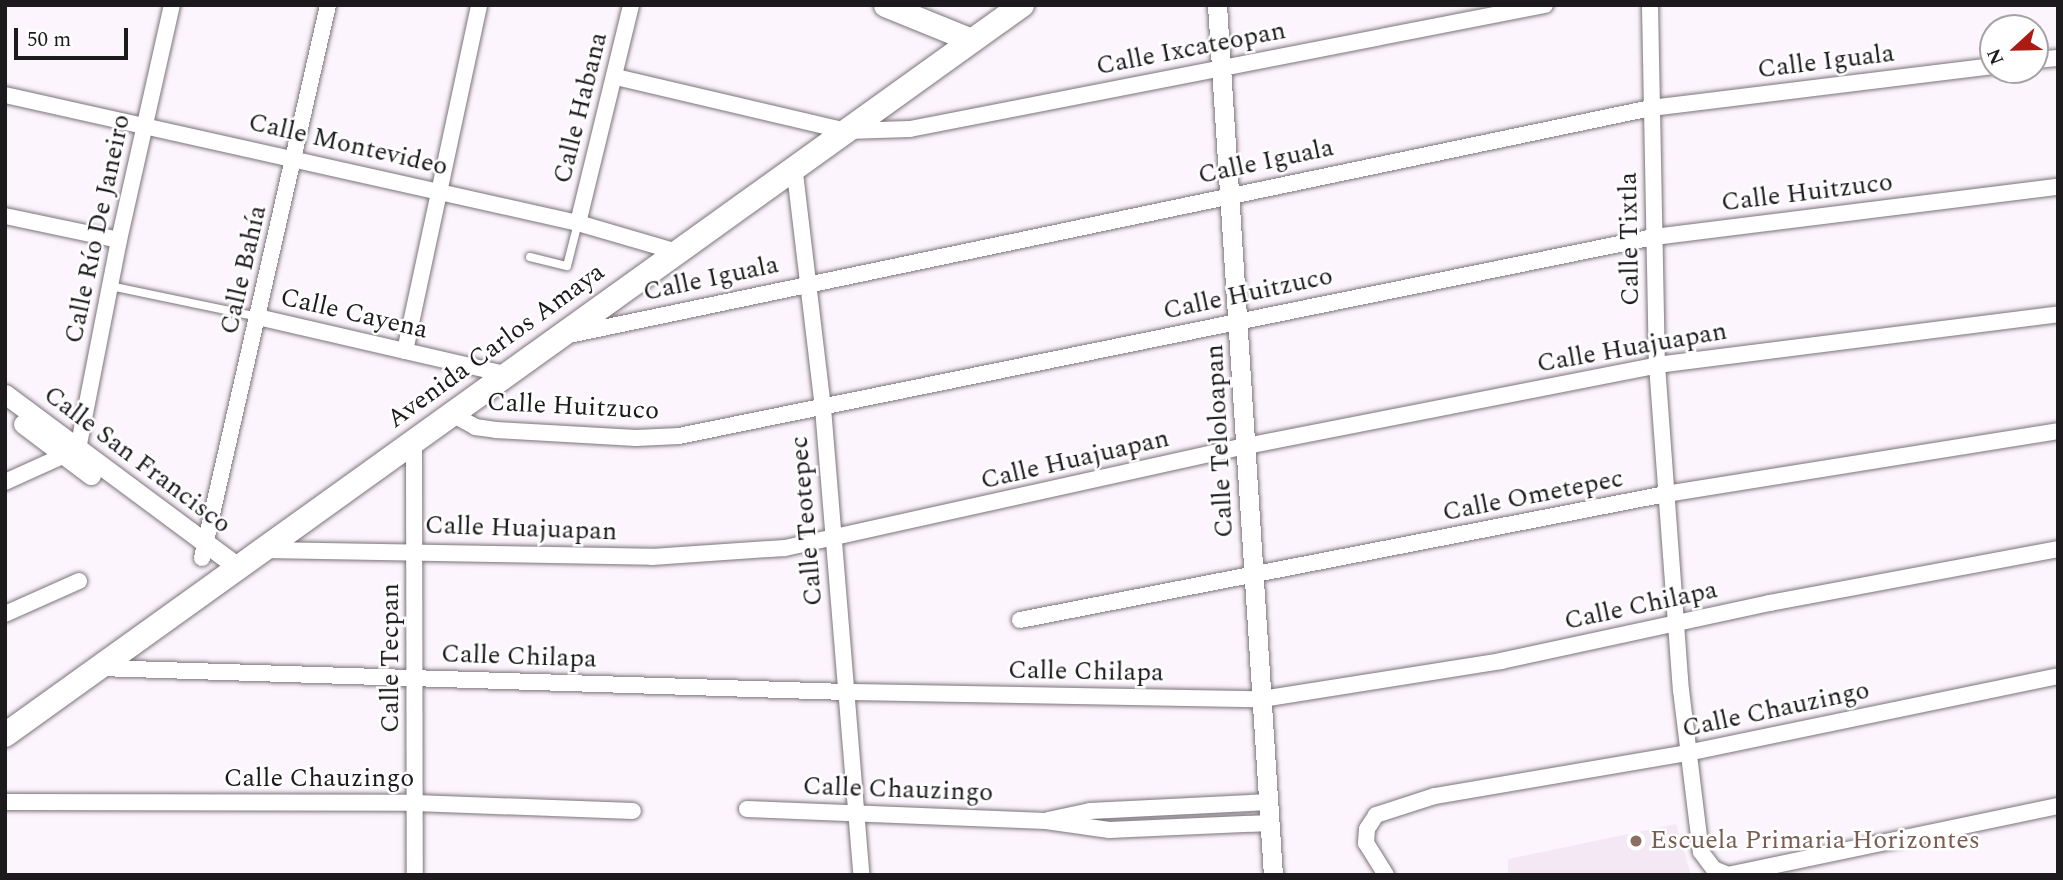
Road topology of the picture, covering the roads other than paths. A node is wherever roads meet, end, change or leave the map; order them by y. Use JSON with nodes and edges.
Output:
{"nodes":[{"id":1,"x":172,"y":5,"type":"edge"},
{"id":2,"x":328,"y":5,"type":"edge"},
{"id":3,"x":479,"y":5,"type":"edge"},
{"id":4,"x":631,"y":5,"type":"edge"},
{"id":5,"x":885,"y":5,"type":"edge"},
{"id":6,"x":1022,"y":5,"type":"edge"},
{"id":7,"x":1217,"y":5,"type":"edge"},
{"id":8,"x":1545,"y":5,"type":"edge"},
{"id":9,"x":1650,"y":5,"type":"edge"},
{"id":10,"x":971,"y":40,"type":"junction"},
{"id":11,"x":1222,"y":68,"type":"junction"},
{"id":12,"x":1979,"y":68,"type":"edge"},
{"id":13,"x":616,"y":77,"type":"junction"},
{"id":14,"x":5,"y":95,"type":"edge"},
{"id":15,"x":1651,"y":108,"type":"junction"},
{"id":16,"x":144,"y":124,"type":"junction"},
{"id":17,"x":846,"y":131,"type":"junction"},
{"id":18,"x":295,"y":157,"type":"junction"},
{"id":19,"x":794,"y":165,"type":"junction"},
{"id":20,"x":2058,"y":187,"type":"edge"},
{"id":21,"x":439,"y":191,"type":"junction"},
{"id":22,"x":1232,"y":194,"type":"junction"},
{"id":23,"x":5,"y":216,"type":"edge"},
{"id":24,"x":578,"y":223,"type":"junction"},
{"id":25,"x":1654,"y":237,"type":"junction"},
{"id":26,"x":119,"y":240,"type":"junction"},
{"id":27,"x":677,"y":252,"type":"junction"},
{"id":28,"x":530,"y":257,"type":"dead end"},
{"id":29,"x":809,"y":283,"type":"junction"},
{"id":30,"x":110,"y":286,"type":"junction"},
{"id":31,"x":2058,"y":314,"type":"edge"},
{"id":32,"x":258,"y":317,"type":"junction"},
{"id":33,"x":1240,"y":320,"type":"junction"},
{"id":34,"x":555,"y":338,"type":"junction"},
{"id":35,"x":404,"y":351,"type":"junction"},
{"id":36,"x":1657,"y":365,"type":"junction"},
{"id":37,"x":504,"y":374,"type":"junction"},
{"id":38,"x":5,"y":394,"type":"edge"},
{"id":39,"x":823,"y":408,"type":"junction"},
{"id":40,"x":5,"y":410,"type":"edge"},
{"id":41,"x":452,"y":414,"type":"junction"},
{"id":42,"x":2058,"y":431,"type":"edge"},
{"id":43,"x":414,"y":442,"type":"junction"},
{"id":44,"x":1246,"y":446,"type":"junction"},
{"id":45,"x":72,"y":452,"type":"junction"},
{"id":46,"x":5,"y":482,"type":"edge"},
{"id":47,"x":1666,"y":494,"type":"junction"},
{"id":48,"x":833,"y":540,"type":"junction"},
{"id":49,"x":2058,"y":549,"type":"edge"},
{"id":50,"x":262,"y":550,"type":"junction"},
{"id":51,"x":204,"y":551,"type":"junction"},
{"id":52,"x":416,"y":551,"type":"junction"},
{"id":53,"x":232,"y":571,"type":"junction"},
{"id":54,"x":1254,"y":576,"type":"junction"},
{"id":55,"x":79,"y":581,"type":"dead end"},
{"id":56,"x":5,"y":614,"type":"edge"},
{"id":57,"x":1020,"y":621,"type":"dead end"},
{"id":58,"x":1676,"y":622,"type":"junction"},
{"id":59,"x":99,"y":668,"type":"junction"},
{"id":60,"x":2058,"y":676,"type":"edge"},
{"id":61,"x":416,"y":678,"type":"junction"},
{"id":62,"x":847,"y":692,"type":"junction"},
{"id":63,"x":1262,"y":699,"type":"junction"},
{"id":64,"x":5,"y":735,"type":"edge"},
{"id":65,"x":1687,"y":753,"type":"junction"},
{"id":66,"x":5,"y":802,"type":"edge"},
{"id":67,"x":1270,"y":802,"type":"junction"},
{"id":68,"x":415,"y":803,"type":"junction"},
{"id":69,"x":2058,"y":806,"type":"edge"},
{"id":70,"x":747,"y":809,"type":"dead end"},
{"id":71,"x":632,"y":811,"type":"dead end"},
{"id":72,"x":856,"y":811,"type":"junction"},
{"id":73,"x":1046,"y":821,"type":"junction"},
{"id":74,"x":1270,"y":822,"type":"junction"},
{"id":75,"x":1766,"y":872,"type":"edge"},
{"id":76,"x":415,"y":875,"type":"edge"},
{"id":77,"x":861,"y":875,"type":"edge"},
{"id":78,"x":1273,"y":875,"type":"edge"},
{"id":79,"x":1386,"y":875,"type":"edge"},
{"id":80,"x":1728,"y":875,"type":"edge"}],
"edges":[{"from":1,"to":16,"type":"street","name":"Calle Río De Janeiro"},
{"from":2,"to":18,"type":"street","name":"Calle Bahía"},
{"from":3,"to":21,"type":"street"},
{"from":4,"to":13,"type":"street","name":"Calle Habana"},
{"from":5,"to":10,"type":"main road"},
{"from":6,"to":10,"type":"main road","name":"Avenida Carlos Amaya"},
{"from":7,"to":11,"type":"street","name":"Calle Teloloapan"},
{"from":8,"to":11,"type":"street","name":"Calle Ixcateopan"},
{"from":9,"to":15,"type":"street","name":"Calle Tixtla"},
{"from":10,"to":17,"type":"main road","name":"Avenida Carlos Amaya"},
{"from":11,"to":17,"type":"street","name":"Calle Ixcateopan"},
{"from":11,"to":22,"type":"street","name":"Calle Teloloapan"},
{"from":12,"to":15,"type":"street","name":"Calle Iguala"},
{"from":13,"to":17,"type":"street","name":"Calle Ixcateopan"},
{"from":13,"to":24,"type":"street","name":"Calle Habana"},
{"from":14,"to":16,"type":"street","name":"Calle Montevideo"},
{"from":15,"to":22,"type":"street","name":"Calle Iguala"},
{"from":15,"to":25,"type":"street","name":"Calle Tixtla"},
{"from":16,"to":18,"type":"street","name":"Calle Montevideo"},
{"from":16,"to":26,"type":"street","name":"Calle Río De Janeiro"},
{"from":17,"to":19,"type":"main road","name":"Avenida Carlos Amaya"},
{"from":18,"to":21,"type":"street","name":"Calle Montevideo"},
{"from":18,"to":32,"type":"street","name":"Calle Bahía"},
{"from":19,"to":27,"type":"main road","name":"Avenida Carlos Amaya"},
{"from":19,"to":29,"type":"street","name":"Calle Teotepec"},
{"from":20,"to":25,"type":"street","name":"Calle Huitzuco"},
{"from":21,"to":24,"type":"street","name":"Calle Montevideo"},
{"from":21,"to":35,"type":"street"},
{"from":22,"to":29,"type":"street","name":"Calle Iguala"},
{"from":22,"to":33,"type":"street","name":"Calle Teloloapan"},
{"from":23,"to":26,"type":"street"},
{"from":24,"to":27,"type":"street","name":"Calle Montevideo"},
{"from":24,"to":28,"type":"lane"},
{"from":25,"to":33,"type":"street","name":"Calle Huitzuco"},
{"from":25,"to":36,"type":"street","name":"Calle Tixtla"},
{"from":26,"to":30,"type":"street","name":"Calle Río De Janeiro"},
{"from":27,"to":34,"type":"main road","name":"Avenida Carlos Amaya"},
{"from":29,"to":34,"type":"street","name":"Calle Iguala"},
{"from":29,"to":39,"type":"street","name":"Calle Teotepec"},
{"from":30,"to":32,"type":"lane","name":"Calle Cayena"},
{"from":30,"to":45,"type":"street","name":"Calle Río De Janeiro"},
{"from":31,"to":36,"type":"street","name":"Calle Huajuapan"},
{"from":32,"to":35,"type":"street","name":"Calle Cayena"},
{"from":32,"to":51,"type":"street","name":"Calle Bahía"},
{"from":33,"to":39,"type":"street","name":"Calle Huitzuco"},
{"from":33,"to":44,"type":"street","name":"Calle Teloloapan"},
{"from":34,"to":37,"type":"main road","name":"Avenida Carlos Amaya"},
{"from":35,"to":37,"type":"street","name":"Calle Cayena"},
{"from":36,"to":44,"type":"street","name":"Calle Huajuapan"},
{"from":36,"to":47,"type":"street","name":"Calle Tixtla"},
{"from":37,"to":41,"type":"main road","name":"Avenida Carlos Amaya"},
{"from":38,"to":45,"type":"street","name":"Calle San Francisco"},
{"from":39,"to":41,"type":"street","name":"Calle Huitzuco"},
{"from":39,"to":48,"type":"street","name":"Calle Teotepec"},
{"from":40,"to":45,"type":"street","name":"Calle San Francisco"},
{"from":41,"to":43,"type":"main road","name":"Avenida Carlos Amaya"},
{"from":42,"to":47,"type":"street","name":"Calle Ometepec"},
{"from":43,"to":50,"type":"main road","name":"Avenida Carlos Amaya"},
{"from":43,"to":52,"type":"street","name":"Calle Tecpan"},
{"from":44,"to":48,"type":"street","name":"Calle Huajuapan"},
{"from":44,"to":54,"type":"street","name":"Calle Teloloapan"},
{"from":45,"to":46,"type":"street"},
{"from":45,"to":51,"type":"street","name":"Calle San Francisco"},
{"from":47,"to":54,"type":"street","name":"Calle Ometepec"},
{"from":47,"to":58,"type":"street","name":"Calle Tixtla"},
{"from":48,"to":52,"type":"street","name":"Calle Huajuapan"},
{"from":48,"to":62,"type":"street","name":"Calle Teotepec"},
{"from":49,"to":58,"type":"street","name":"Calle Chilapa"},
{"from":50,"to":52,"type":"street","name":"Calle Huajuapan"},
{"from":50,"to":53,"type":"main road","name":"Avenida Carlos Amaya"},
{"from":51,"to":53,"type":"street","name":"Calle San Francisco"},
{"from":52,"to":61,"type":"street","name":"Calle Tecpan"},
{"from":53,"to":59,"type":"main road","name":"Avenida Carlos Amaya"},
{"from":54,"to":57,"type":"street","name":"Calle Ometepec"},
{"from":54,"to":63,"type":"street","name":"Calle Teloloapan"},
{"from":55,"to":56,"type":"street"},
{"from":58,"to":63,"type":"street","name":"Calle Chilapa"},
{"from":58,"to":65,"type":"street","name":"Calle Tixtla"},
{"from":59,"to":61,"type":"street","name":"Calle Chilapa"},
{"from":59,"to":64,"type":"main road","name":"Avenida Carlos Amaya"},
{"from":60,"to":65,"type":"street","name":"Calle Chauzingo"},
{"from":61,"to":62,"type":"street","name":"Calle Chilapa"},
{"from":61,"to":68,"type":"street","name":"Calle Tecpan"},
{"from":62,"to":63,"type":"street","name":"Calle Chilapa"},
{"from":62,"to":72,"type":"street","name":"Calle Teotepec"},
{"from":63,"to":67,"type":"street","name":"Calle Teloloapan"},
{"from":65,"to":79,"type":"street","name":"Calle Chauzingo"},
{"from":65,"to":80,"type":"street","name":"Calle Tixtla"},
{"from":66,"to":68,"type":"street","name":"Calle Chauzingo"},
{"from":67,"to":73,"type":"street","name":"Calle Chauzingo"},
{"from":67,"to":74,"type":"street","name":"Calle Teloloapan"},
{"from":68,"to":71,"type":"street","name":"Calle Chauzingo"},
{"from":68,"to":76,"type":"street","name":"Calle Tecpan"},
{"from":69,"to":75,"type":"street","name":"Calle Tixtla"},
{"from":70,"to":72,"type":"street","name":"Calle Chauzingo"},
{"from":72,"to":73,"type":"street","name":"Calle Chauzingo"},
{"from":72,"to":77,"type":"street","name":"Calle Teotepec"},
{"from":73,"to":74,"type":"street","name":"Calle Chauzingo"},
{"from":74,"to":78,"type":"street","name":"Calle Teloloapan"},
{"from":75,"to":80,"type":"street","name":"Calle Tixtla"}]}
